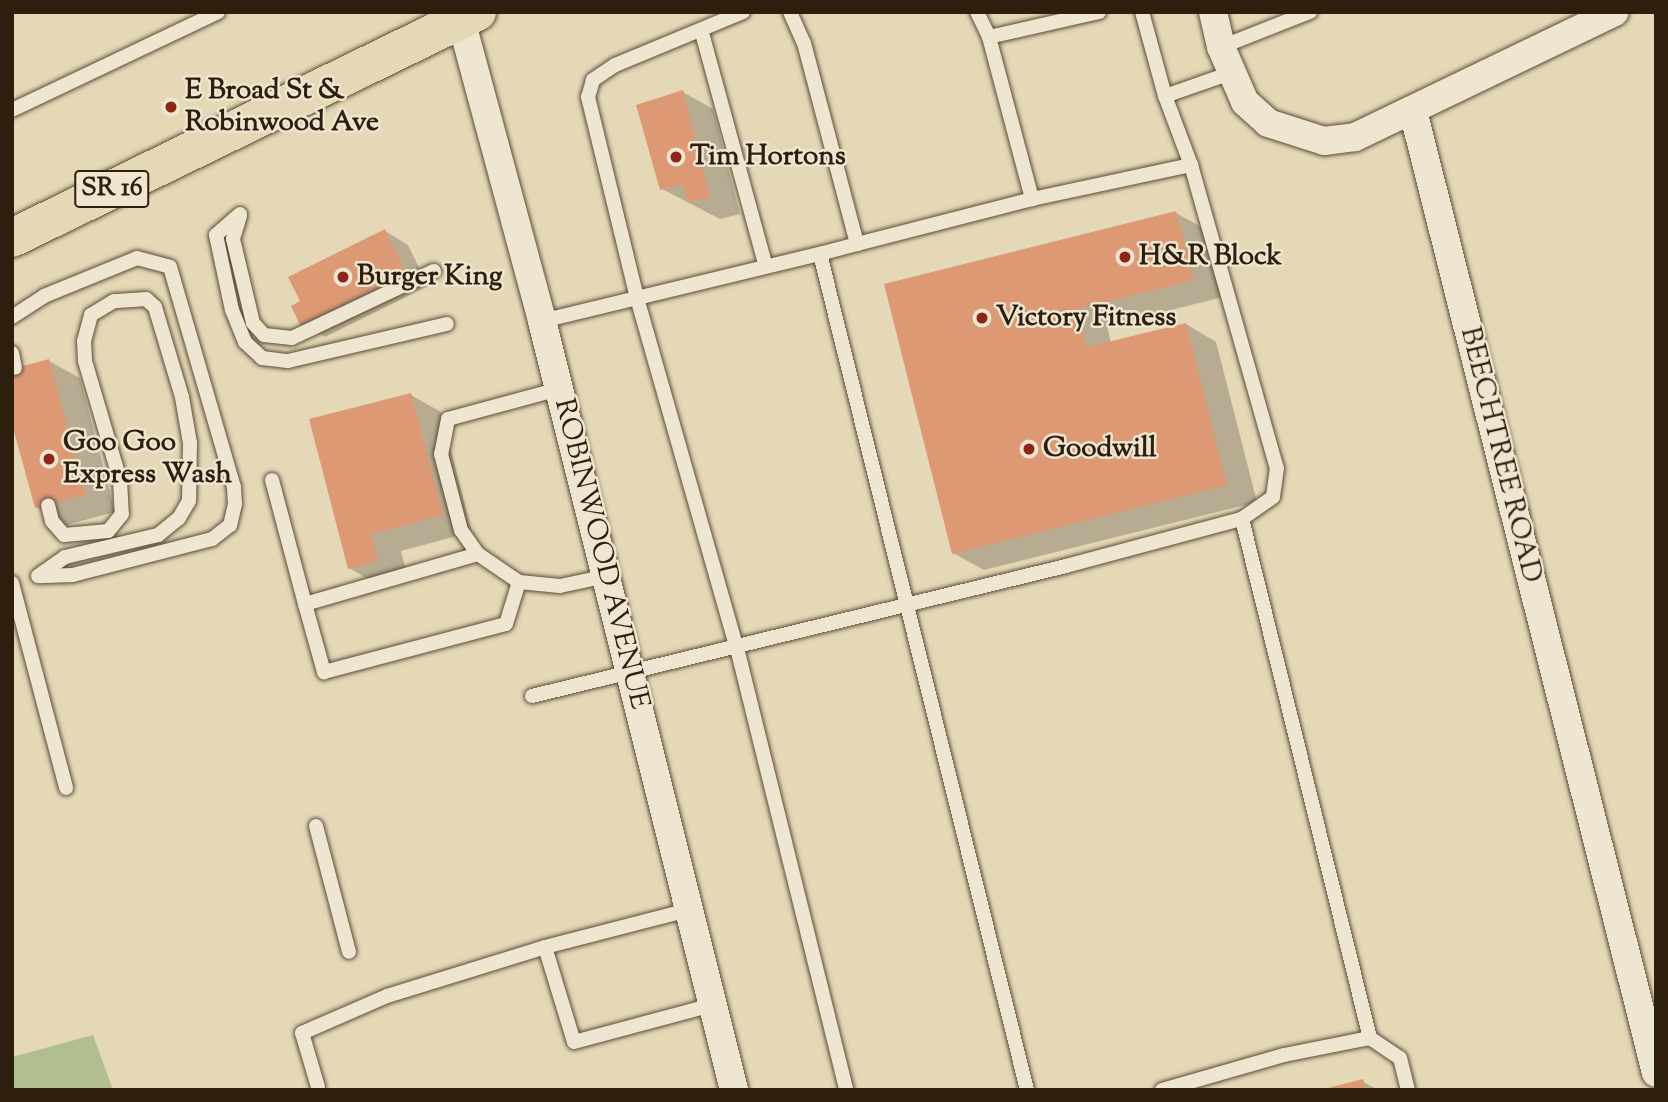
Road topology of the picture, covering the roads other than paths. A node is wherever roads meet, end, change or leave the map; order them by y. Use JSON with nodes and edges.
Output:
{"nodes":[{"id":1,"x":218,"y":12,"type":"edge"},
{"id":2,"x":743,"y":12,"type":"edge"},
{"id":3,"x":790,"y":12,"type":"edge"},
{"id":4,"x":977,"y":12,"type":"edge"},
{"id":5,"x":1099,"y":12,"type":"edge"},
{"id":6,"x":1142,"y":12,"type":"edge"},
{"id":7,"x":1213,"y":12,"type":"edge"},
{"id":8,"x":1310,"y":12,"type":"edge"},
{"id":9,"x":1615,"y":12,"type":"edge"},
{"id":10,"x":465,"y":15,"type":"edge"},
{"id":11,"x":702,"y":33,"type":"junction"},
{"id":12,"x":989,"y":37,"type":"junction"},
{"id":13,"x":1226,"y":60,"type":"junction"},
{"id":14,"x":1165,"y":96,"type":"junction"},
{"id":15,"x":12,"y":110,"type":"edge"},
{"id":16,"x":1413,"y":111,"type":"junction"},
{"id":17,"x":1191,"y":165,"type":"junction"},
{"id":18,"x":1032,"y":199,"type":"junction"},
{"id":19,"x":12,"y":238,"type":"edge"},
{"id":20,"x":857,"y":244,"type":"junction"},
{"id":21,"x":820,"y":254,"type":"junction"},
{"id":22,"x":765,"y":264,"type":"junction"},
{"id":23,"x":434,"y":271,"type":"dead end"},
{"id":24,"x":637,"y":298,"type":"junction"},
{"id":25,"x":12,"y":317,"type":"edge"},
{"id":26,"x":542,"y":321,"type":"junction"},
{"id":27,"x":447,"y":324,"type":"dead end"},
{"id":28,"x":12,"y":353,"type":"edge"},
{"id":29,"x":15,"y":368,"type":"dead end"},
{"id":30,"x":559,"y":389,"type":"junction"},
{"id":31,"x":272,"y":480,"type":"dead end"},
{"id":32,"x":48,"y":505,"type":"dead end"},
{"id":33,"x":1242,"y":519,"type":"junction"},
{"id":34,"x":478,"y":554,"type":"junction"},
{"id":35,"x":607,"y":576,"type":"junction"},
{"id":36,"x":519,"y":582,"type":"junction"},
{"id":37,"x":12,"y":583,"type":"edge"},
{"id":38,"x":305,"y":604,"type":"junction"},
{"id":39,"x":903,"y":604,"type":"junction"},
{"id":40,"x":737,"y":648,"type":"junction"},
{"id":41,"x":630,"y":670,"type":"junction"},
{"id":42,"x":532,"y":696,"type":"dead end"},
{"id":43,"x":66,"y":788,"type":"dead end"},
{"id":44,"x":316,"y":826,"type":"dead end"},
{"id":45,"x":688,"y":910,"type":"junction"},
{"id":46,"x":545,"y":947,"type":"junction"},
{"id":47,"x":349,"y":952,"type":"dead end"},
{"id":48,"x":712,"y":1005,"type":"junction"},
{"id":49,"x":1370,"y":1038,"type":"junction"},
{"id":50,"x":1656,"y":1073,"type":"edge"},
{"id":51,"x":318,"y":1087,"type":"dead end"},
{"id":52,"x":734,"y":1090,"type":"edge"},
{"id":53,"x":846,"y":1090,"type":"edge"},
{"id":54,"x":1027,"y":1090,"type":"edge"},
{"id":55,"x":1162,"y":1090,"type":"edge"},
{"id":56,"x":1408,"y":1090,"type":"edge"}],
"edges":[{"from":1,"to":15,"type":"lane"},
{"from":2,"to":11,"type":"lane"},
{"from":3,"to":20,"type":"lane"},
{"from":4,"to":12,"type":"lane"},
{"from":5,"to":12,"type":"lane"},
{"from":6,"to":14,"type":"lane"},
{"from":7,"to":13,"type":"street"},
{"from":8,"to":13,"type":"lane"},
{"from":9,"to":16,"type":"street"},
{"from":10,"to":19,"type":"main road","number":"SR 16"},
{"from":10,"to":26,"type":"street","name":"ROBINWOOD AVENUE"},
{"from":11,"to":22,"type":"lane"},
{"from":11,"to":24,"type":"lane"},
{"from":12,"to":18,"type":"lane"},
{"from":13,"to":14,"type":"lane"},
{"from":13,"to":16,"type":"street"},
{"from":14,"to":17,"type":"lane"},
{"from":16,"to":50,"type":"street","name":"BEECHTREE ROAD"},
{"from":17,"to":18,"type":"lane"},
{"from":17,"to":33,"type":"lane"},
{"from":18,"to":20,"type":"lane"},
{"from":20,"to":21,"type":"lane"},
{"from":21,"to":22,"type":"lane"},
{"from":21,"to":39,"type":"lane"},
{"from":22,"to":24,"type":"lane"},
{"from":23,"to":27,"type":"lane"},
{"from":24,"to":26,"type":"lane"},
{"from":24,"to":40,"type":"lane"},
{"from":25,"to":32,"type":"lane"},
{"from":26,"to":30,"type":"street","name":"ROBINWOOD AVENUE"},
{"from":28,"to":29,"type":"lane"},
{"from":30,"to":34,"type":"lane"},
{"from":30,"to":35,"type":"street","name":"ROBINWOOD AVENUE"},
{"from":31,"to":38,"type":"lane"},
{"from":33,"to":39,"type":"lane"},
{"from":33,"to":49,"type":"lane"},
{"from":34,"to":36,"type":"lane"},
{"from":34,"to":38,"type":"lane"},
{"from":35,"to":36,"type":"lane"},
{"from":35,"to":41,"type":"street","name":"ROBINWOOD AVENUE"},
{"from":36,"to":38,"type":"lane"},
{"from":37,"to":43,"type":"lane"},
{"from":39,"to":40,"type":"lane"},
{"from":39,"to":54,"type":"lane"},
{"from":40,"to":41,"type":"lane"},
{"from":40,"to":53,"type":"lane"},
{"from":41,"to":42,"type":"lane"},
{"from":41,"to":45,"type":"street","name":"ROBINWOOD AVENUE"},
{"from":44,"to":47,"type":"lane"},
{"from":45,"to":46,"type":"lane"},
{"from":45,"to":48,"type":"street","name":"ROBINWOOD AVENUE"},
{"from":46,"to":48,"type":"lane"},
{"from":46,"to":51,"type":"lane"},
{"from":48,"to":52,"type":"street","name":"ROBINWOOD AVENUE"},
{"from":49,"to":55,"type":"lane"},
{"from":49,"to":56,"type":"lane"}]}
